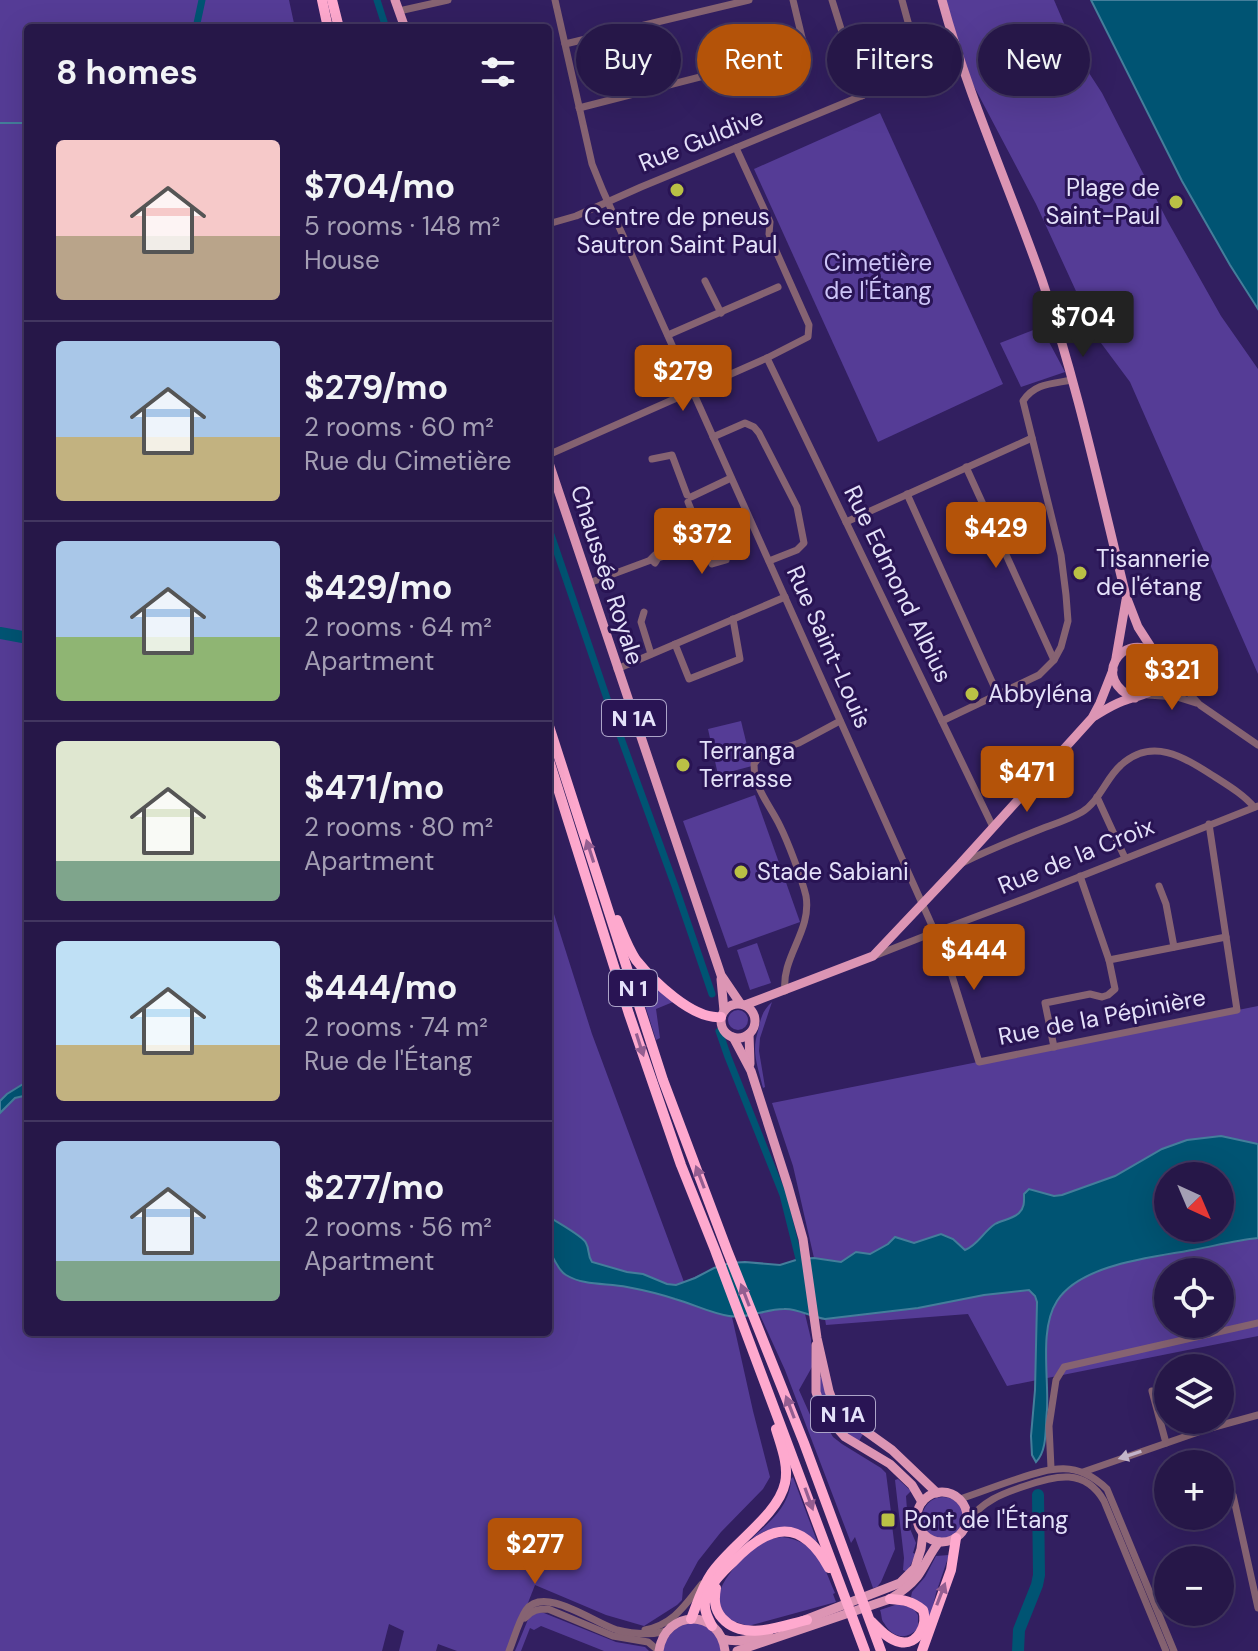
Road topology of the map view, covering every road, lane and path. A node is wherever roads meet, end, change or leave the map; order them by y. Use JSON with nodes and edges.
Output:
{"nodes":[{"id":1,"x":322,"y":0,"type":"edge"},
{"id":2,"x":332,"y":0,"type":"edge"},
{"id":3,"x":395,"y":0,"type":"edge"},
{"id":4,"x":448,"y":0,"type":"edge"},
{"id":5,"x":555,"y":0,"type":"edge"},
{"id":6,"x":749,"y":0,"type":"edge"},
{"id":7,"x":793,"y":0,"type":"edge"},
{"id":8,"x":832,"y":0,"type":"edge"},
{"id":9,"x":902,"y":0,"type":"edge"},
{"id":10,"x":942,"y":0,"type":"edge"},
{"id":11,"x":399,"y":11,"type":"junction"},
{"id":12,"x":327,"y":24,"type":"edge"},
{"id":13,"x":338,"y":24,"type":"edge"},
{"id":14,"x":404,"y":24,"type":"edge"},
{"id":15,"x":839,"y":24,"type":"edge"},
{"id":16,"x":909,"y":24,"type":"edge"},
{"id":17,"x":949,"y":24,"type":"edge"},
{"id":18,"x":565,"y":44,"type":"junction"},
{"id":19,"x":962,"y":67,"type":"edge"},
{"id":20,"x":862,"y":96,"type":"edge"},
{"id":21,"x":579,"y":108,"type":"junction"},
{"id":22,"x":736,"y":148,"type":"junction"},
{"id":23,"x":608,"y":201,"type":"junction"},
{"id":24,"x":552,"y":223,"type":"edge"},
{"id":25,"x":705,"y":281,"type":"dead end"},
{"id":26,"x":778,"y":287,"type":"dead end"},
{"id":27,"x":721,"y":313,"type":"junction"},
{"id":28,"x":668,"y":335,"type":"junction"},
{"id":29,"x":767,"y":358,"type":"junction"},
{"id":30,"x":1072,"y":380,"type":"junction"},
{"id":31,"x":692,"y":392,"type":"junction"},
{"id":32,"x":713,"y":437,"type":"junction"},
{"id":33,"x":1032,"y":438,"type":"junction"},
{"id":34,"x":552,"y":456,"type":"edge"},
{"id":35,"x":652,"y":459,"type":"dead end"},
{"id":36,"x":966,"y":467,"type":"junction"},
{"id":37,"x":552,"y":470,"type":"edge"},
{"id":38,"x":731,"y":478,"type":"junction"},
{"id":39,"x":907,"y":494,"type":"junction"},
{"id":40,"x":689,"y":498,"type":"junction"},
{"id":41,"x":846,"y":522,"type":"junction"},
{"id":42,"x":705,"y":544,"type":"junction"},
{"id":43,"x":726,"y":560,"type":"dead end"},
{"id":44,"x":769,"y":561,"type":"junction"},
{"id":45,"x":589,"y":583,"type":"junction"},
{"id":46,"x":1126,"y":596,"type":"junction"},
{"id":47,"x":785,"y":597,"type":"junction"},
{"id":48,"x":644,"y":612,"type":"dead end"},
{"id":49,"x":733,"y":619,"type":"junction"},
{"id":50,"x":675,"y":644,"type":"junction"},
{"id":51,"x":651,"y":654,"type":"junction"},
{"id":52,"x":1156,"y":655,"type":"junction"},
{"id":53,"x":1116,"y":658,"type":"junction"},
{"id":54,"x":1054,"y":660,"type":"junction"},
{"id":55,"x":1164,"y":666,"type":"junction"},
{"id":56,"x":617,"y":669,"type":"junction"},
{"id":57,"x":1113,"y":670,"type":"junction"},
{"id":58,"x":998,"y":695,"type":"junction"},
{"id":59,"x":1148,"y":695,"type":"junction"},
{"id":60,"x":1135,"y":698,"type":"junction"},
{"id":61,"x":1200,"y":705,"type":"junction"},
{"id":62,"x":1092,"y":718,"type":"junction"},
{"id":63,"x":840,"y":721,"type":"junction"},
{"id":64,"x":942,"y":721,"type":"junction"},
{"id":65,"x":552,"y":735,"type":"edge"},
{"id":66,"x":1258,"y":745,"type":"edge"},
{"id":67,"x":552,"y":770,"type":"edge"},
{"id":68,"x":1097,"y":797,"type":"junction"},
{"id":69,"x":1256,"y":806,"type":"edge"},
{"id":70,"x":1209,"y":824,"type":"junction"},
{"id":71,"x":991,"y":829,"type":"junction"},
{"id":72,"x":1002,"y":844,"type":"junction"},
{"id":73,"x":1125,"y":858,"type":"junction"},
{"id":74,"x":960,"y":864,"type":"junction"},
{"id":75,"x":1080,"y":876,"type":"junction"},
{"id":76,"x":601,"y":886,"type":"junction"},
{"id":77,"x":1159,"y":886,"type":"dead end"},
{"id":78,"x":922,"y":905,"type":"junction"},
{"id":79,"x":936,"y":931,"type":"junction"},
{"id":80,"x":1226,"y":937,"type":"junction"},
{"id":81,"x":1174,"y":947,"type":"junction"},
{"id":82,"x":873,"y":956,"type":"junction"},
{"id":83,"x":1109,"y":960,"type":"junction"},
{"id":84,"x":721,"y":975,"type":"junction"},
{"id":85,"x":780,"y":993,"type":"junction"},
{"id":86,"x":743,"y":1004,"type":"junction"},
{"id":87,"x":723,"y":1014,"type":"junction"},
{"id":88,"x":755,"y":1016,"type":"junction"},
{"id":89,"x":749,"y":1034,"type":"junction"},
{"id":90,"x":733,"y":1037,"type":"junction"},
{"id":91,"x":1054,"y":1047,"type":"junction"},
{"id":92,"x":979,"y":1062,"type":"joint"},
{"id":93,"x":751,"y":1071,"type":"junction"},
{"id":94,"x":1258,"y":1323,"type":"edge"},
{"id":95,"x":817,"y":1338,"type":"junction"},
{"id":96,"x":761,"y":1373,"type":"junction"},
{"id":97,"x":1152,"y":1391,"type":"dead end"},
{"id":98,"x":1258,"y":1415,"type":"edge"},
{"id":99,"x":1166,"y":1443,"type":"junction"},
{"id":100,"x":1051,"y":1468,"type":"junction"},
{"id":101,"x":1083,"y":1472,"type":"junction"},
{"id":102,"x":937,"y":1493,"type":"junction"},
{"id":103,"x":960,"y":1499,"type":"junction"},
{"id":104,"x":1234,"y":1500,"type":"edge"},
{"id":105,"x":922,"y":1502,"type":"junction"},
{"id":106,"x":967,"y":1522,"type":"junction"},
{"id":107,"x":923,"y":1533,"type":"junction"},
{"id":108,"x":956,"y":1538,"type":"junction"},
{"id":109,"x":939,"y":1542,"type":"junction"},
{"id":110,"x":726,"y":1568,"type":"junction"},
{"id":111,"x":711,"y":1573,"type":"junction"},
{"id":112,"x":842,"y":1590,"type":"junction"},
{"id":113,"x":890,"y":1599,"type":"junction"},
{"id":114,"x":1258,"y":1608,"type":"edge"},
{"id":115,"x":869,"y":1617,"type":"junction"},
{"id":116,"x":691,"y":1619,"type":"junction"},
{"id":117,"x":807,"y":1620,"type":"junction"},
{"id":118,"x":521,"y":1623,"type":"junction"},
{"id":119,"x":712,"y":1626,"type":"junction"},
{"id":120,"x":667,"y":1631,"type":"junction"},
{"id":121,"x":635,"y":1632,"type":"junction"},
{"id":122,"x":723,"y":1639,"type":"junction"},
{"id":123,"x":509,"y":1651,"type":"edge"},
{"id":124,"x":659,"y":1651,"type":"edge"},
{"id":125,"x":725,"y":1651,"type":"edge"},
{"id":126,"x":737,"y":1651,"type":"edge"},
{"id":127,"x":865,"y":1651,"type":"edge"},
{"id":128,"x":881,"y":1651,"type":"edge"},
{"id":129,"x":922,"y":1651,"type":"edge"},
{"id":130,"x":1166,"y":1651,"type":"edge"},
{"id":131,"x":1174,"y":1651,"type":"edge"}],
"edges":[{"from":1,"to":12,"type":"highway"},
{"from":2,"to":13,"type":"highway"},
{"from":3,"to":11,"type":"main road"},
{"from":4,"to":11,"type":"street"},
{"from":5,"to":18,"type":"street","name":"Rue Saint-Louis"},
{"from":6,"to":18,"type":"street"},
{"from":7,"to":21,"type":"street"},
{"from":8,"to":15,"type":"street"},
{"from":9,"to":16,"type":"street"},
{"from":10,"to":17,"type":"main road"},
{"from":11,"to":14,"type":"main road"},
{"from":18,"to":21,"type":"street","name":"Rue Saint-Louis"},
{"from":19,"to":30,"type":"main road"},
{"from":20,"to":22,"type":"street","name":"Rue Guldive"},
{"from":21,"to":23,"type":"street","name":"Rue Saint-Louis"},
{"from":22,"to":23,"type":"street","name":"Rue Guldive"},
{"from":22,"to":29,"type":"street"},
{"from":23,"to":24,"type":"street","name":"Rue Guldive"},
{"from":23,"to":28,"type":"street","name":"Rue Saint-Louis"},
{"from":25,"to":27,"type":"street"},
{"from":26,"to":27,"type":"street"},
{"from":27,"to":28,"type":"street"},
{"from":28,"to":31,"type":"street","name":"Rue Saint-Louis"},
{"from":29,"to":31,"type":"street"},
{"from":29,"to":41,"type":"street","name":"Rue Edmond Albius"},
{"from":30,"to":33,"type":"street"},
{"from":30,"to":46,"type":"main road"},
{"from":31,"to":32,"type":"street","name":"Rue Saint-Louis"},
{"from":31,"to":34,"type":"street"},
{"from":32,"to":38,"type":"street","name":"Rue Saint-Louis"},
{"from":32,"to":44,"type":"street"},
{"from":33,"to":36,"type":"street"},
{"from":33,"to":54,"type":"street"},
{"from":35,"to":40,"type":"street"},
{"from":36,"to":39,"type":"street"},
{"from":36,"to":54,"type":"street"},
{"from":37,"to":45,"type":"main road","name":"Chaussée Royale","number":"N 1A"},
{"from":38,"to":40,"type":"street"},
{"from":38,"to":44,"type":"street","name":"Rue Saint-Louis"},
{"from":39,"to":41,"type":"street"},
{"from":39,"to":58,"type":"street"},
{"from":40,"to":42,"type":"street"},
{"from":41,"to":64,"type":"street","name":"Rue Edmond Albius"},
{"from":42,"to":43,"type":"street"},
{"from":42,"to":45,"type":"street"},
{"from":44,"to":47,"type":"street","name":"Rue Saint-Louis"},
{"from":45,"to":56,"type":"main road","name":"Chaussée Royale","number":"N 1A"},
{"from":46,"to":52,"type":"main road"},
{"from":46,"to":53,"type":"main road"},
{"from":47,"to":49,"type":"street"},
{"from":47,"to":63,"type":"street","name":"Rue Saint-Louis"},
{"from":48,"to":51,"type":"street"},
{"from":49,"to":50,"type":"street"},
{"from":49,"to":50,"type":"street"},
{"from":50,"to":51,"type":"street"},
{"from":51,"to":56,"type":"street"},
{"from":52,"to":53,"type":"main road"},
{"from":52,"to":55,"type":"main road"},
{"from":53,"to":57,"type":"main road"},
{"from":54,"to":58,"type":"street"},
{"from":55,"to":59,"type":"main road"},
{"from":55,"to":61,"type":"street"},
{"from":56,"to":84,"type":"main road","name":"Chaussée Royale","number":"N 1A"},
{"from":57,"to":60,"type":"main road"},
{"from":57,"to":62,"type":"main road"},
{"from":58,"to":64,"type":"street"},
{"from":59,"to":60,"type":"main road"},
{"from":59,"to":61,"type":"street"},
{"from":60,"to":62,"type":"main road"},
{"from":61,"to":66,"type":"street"},
{"from":62,"to":71,"type":"main road"},
{"from":63,"to":78,"type":"street","name":"Rue Saint-Louis"},
{"from":63,"to":85,"type":"street"},
{"from":64,"to":71,"type":"street","name":"Rue Edmond Albius"},
{"from":76,"to":65,"type":"highway","number":"N 1","one_way":true},
{"from":67,"to":96,"type":"highway","number":"N 1","one_way":true},
{"from":68,"to":69,"type":"street"},
{"from":68,"to":72,"type":"street"},
{"from":68,"to":73,"type":"street"},
{"from":69,"to":70,"type":"street","name":"Rue de la Croix"},
{"from":70,"to":73,"type":"street","name":"Rue de la Croix"},
{"from":70,"to":80,"type":"street","name":"Rue de la Pépinière"},
{"from":71,"to":72,"type":"street","name":"Rue Edmond Albius"},
{"from":71,"to":74,"type":"main road"},
{"from":72,"to":74,"type":"street"},
{"from":73,"to":75,"type":"street","name":"Rue de la Croix"},
{"from":74,"to":78,"type":"main road"},
{"from":75,"to":79,"type":"street","name":"Rue de la Croix"},
{"from":75,"to":83,"type":"street"},
{"from":76,"to":87,"type":"highway"},
{"from":115,"to":76,"type":"highway","number":"N 1","one_way":true},
{"from":77,"to":81,"type":"street"},
{"from":78,"to":79,"type":"street","name":"Rue Saint-Louis"},
{"from":78,"to":82,"type":"main road"},
{"from":79,"to":82,"type":"street","name":"Rue de la Croix"},
{"from":79,"to":92,"type":"street","name":"Rue Saint-Louis"},
{"from":80,"to":81,"type":"street"},
{"from":80,"to":91,"type":"street","name":"Rue de la Pépinière"},
{"from":81,"to":83,"type":"street"},
{"from":82,"to":85,"type":"main road","name":"Rue de la Croix"},
{"from":83,"to":91,"type":"street"},
{"from":84,"to":86,"type":"main road","name":"Chaussée Royale","number":"N 1A"},
{"from":84,"to":87,"type":"main road","name":"Chaussée Royale","number":"N 1A"},
{"from":85,"to":86,"type":"main road","name":"Rue de la Croix"},
{"from":85,"to":88,"type":"main road","name":"Rue de la Croix"},
{"from":86,"to":87,"type":"main road"},
{"from":86,"to":88,"type":"main road"},
{"from":87,"to":90,"type":"main road"},
{"from":88,"to":89,"type":"main road"},
{"from":89,"to":90,"type":"main road"},
{"from":89,"to":93,"type":"main road","number":"N 1A"},
{"from":90,"to":93,"type":"main road","number":"N 1A"},
{"from":91,"to":92,"type":"street","name":"Rue de la Pépinière"},
{"from":93,"to":95,"type":"main road","number":"N 1A"},
{"from":94,"to":100,"type":"street"},
{"from":95,"to":102,"type":"main road","number":"N 1A"},
{"from":95,"to":105,"type":"main road","number":"N 1A"},
{"from":96,"to":111,"type":"highway"},
{"from":96,"to":112,"type":"highway","number":"N 1","one_way":true},
{"from":97,"to":99,"type":"street"},
{"from":98,"to":99,"type":"street"},
{"from":99,"to":101,"type":"street","one_way":true},
{"from":100,"to":101,"type":"street"},
{"from":100,"to":103,"type":"street"},
{"from":101,"to":131,"type":"street"},
{"from":102,"to":103,"type":"main road"},
{"from":102,"to":105,"type":"main road"},
{"from":103,"to":106,"type":"main road"},
{"from":104,"to":114,"type":"street"},
{"from":105,"to":107,"type":"main road"},
{"from":106,"to":108,"type":"main road"},
{"from":106,"to":130,"type":"street"},
{"from":107,"to":109,"type":"main road"},
{"from":107,"to":117,"type":"main road"},
{"from":108,"to":109,"type":"main road"},
{"from":129,"to":108,"type":"highway","one_way":true},
{"from":109,"to":113,"type":"main road"},
{"from":110,"to":112,"type":"highway"},
{"from":110,"to":117,"type":"highway"},
{"from":110,"to":119,"type":"highway"},
{"from":111,"to":116,"type":"highway"},
{"from":111,"to":121,"type":"street"},
{"from":112,"to":127,"type":"highway","number":"N 1"},
{"from":113,"to":115,"type":"highway"},
{"from":113,"to":126,"type":"main road"},
{"from":115,"to":128,"type":"highway","number":"N 1"},
{"from":116,"to":119,"type":"main road"},
{"from":116,"to":120,"type":"main road"},
{"from":117,"to":122,"type":"main road"},
{"from":118,"to":121,"type":"street"},
{"from":118,"to":123,"type":"street"},
{"from":118,"to":124,"type":"street"},
{"from":119,"to":122,"type":"main road"},
{"from":120,"to":121,"type":"street"},
{"from":120,"to":124,"type":"main road"},
{"from":122,"to":125,"type":"main road"}]}
